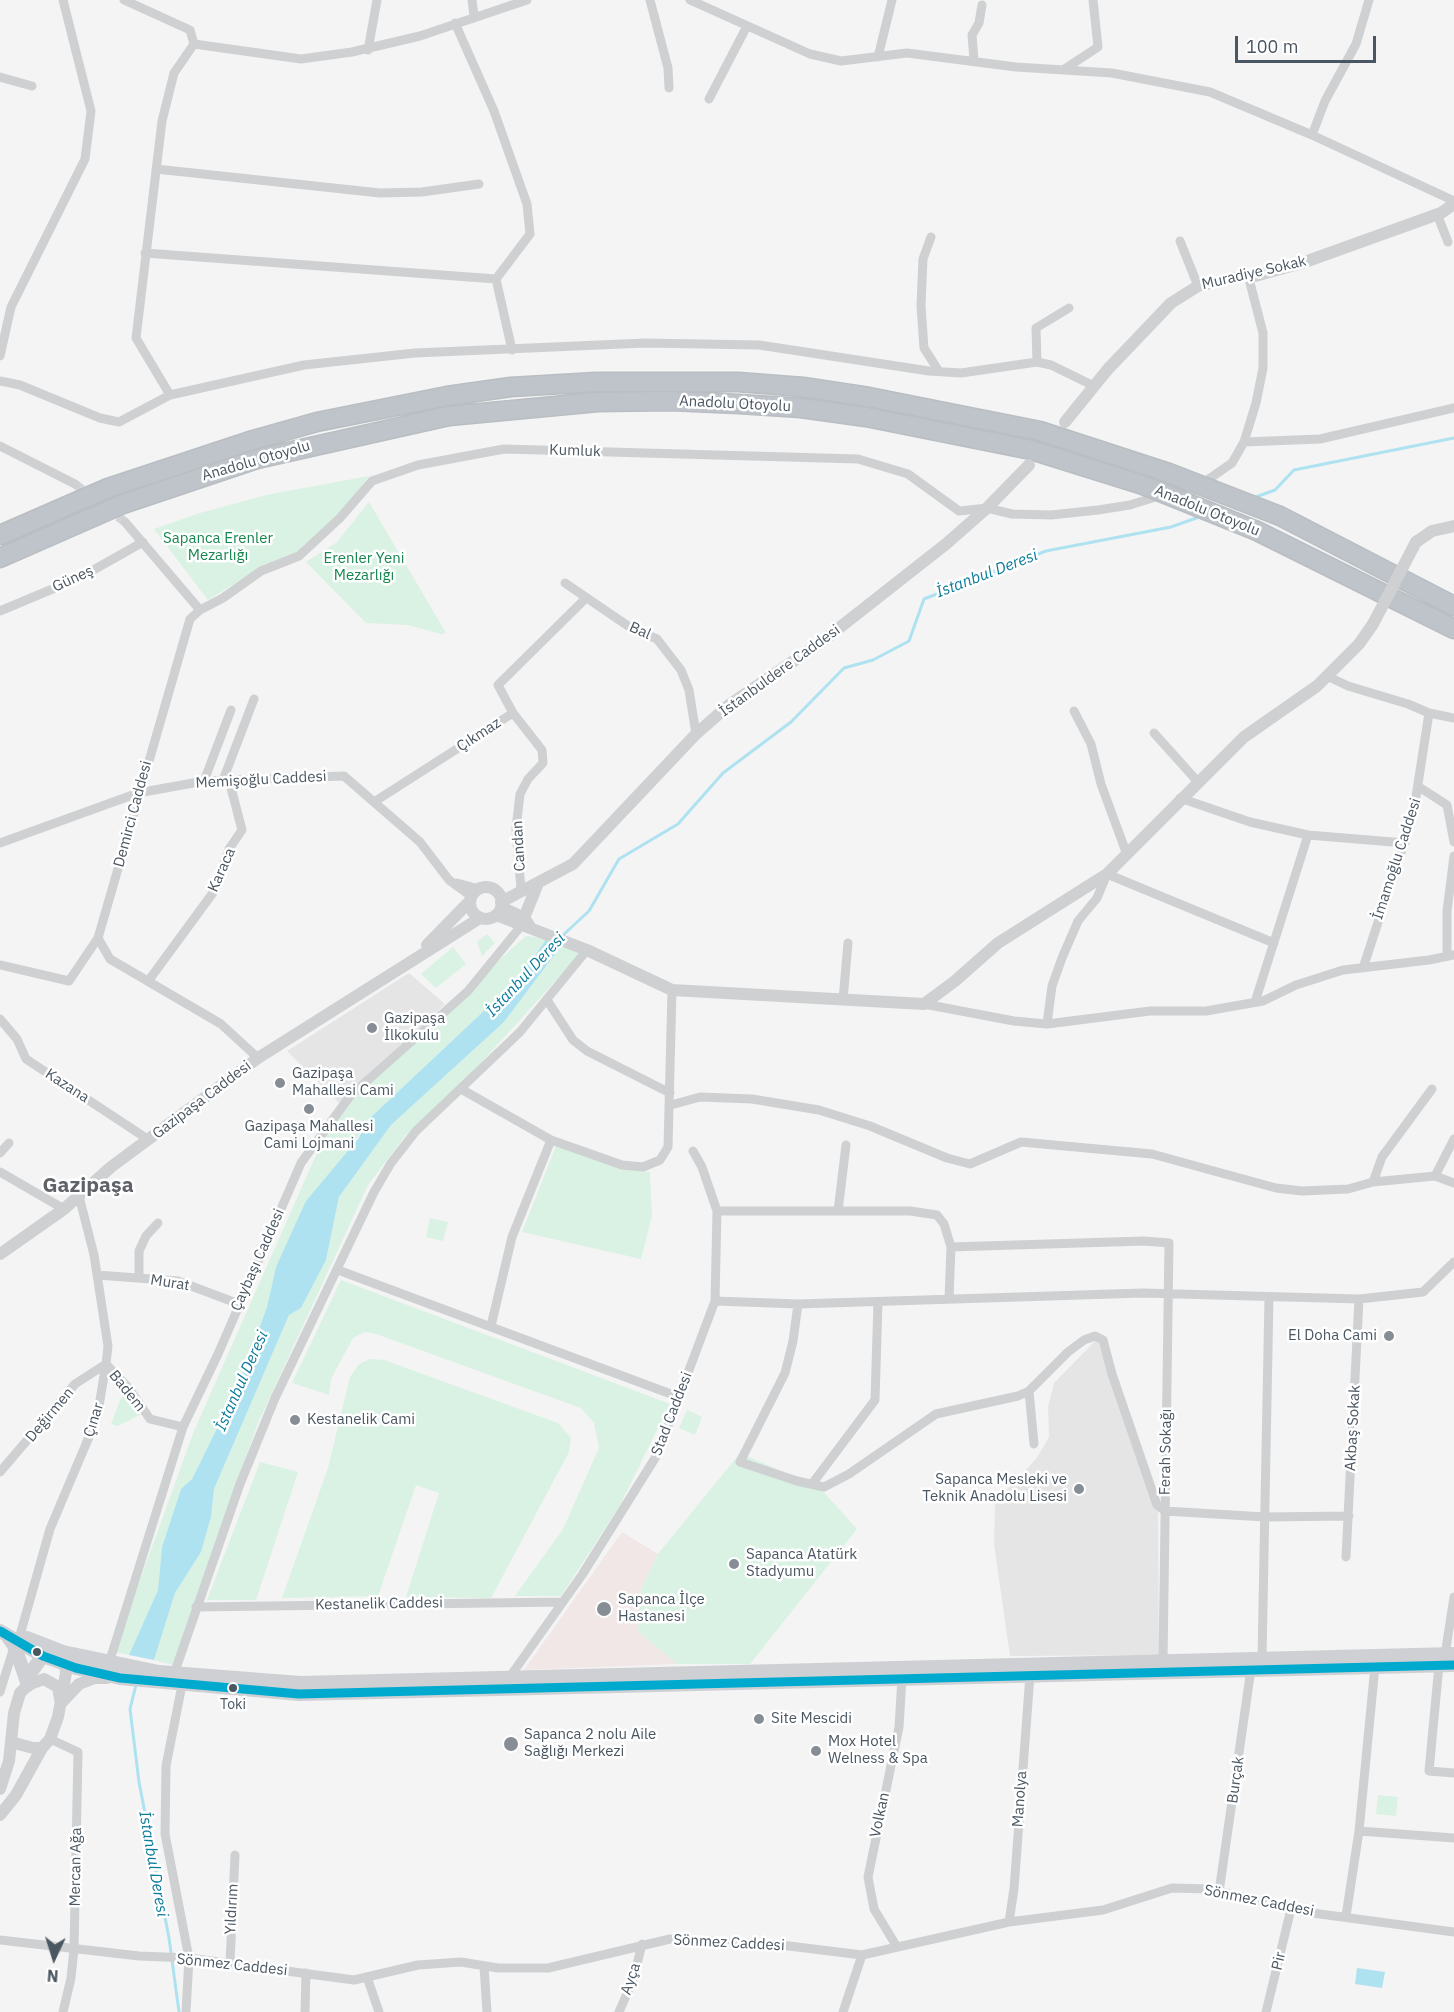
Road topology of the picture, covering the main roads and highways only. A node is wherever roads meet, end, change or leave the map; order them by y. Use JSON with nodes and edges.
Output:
{"nodes":[{"id":1,"x":0,"y":535,"type":"edge"},
{"id":2,"x":0,"y":558,"type":"edge"},
{"id":3,"x":1454,"y":606,"type":"edge"},
{"id":4,"x":1454,"y":629,"type":"edge"},
{"id":5,"x":8,"y":1635,"type":"edge"},
{"id":6,"x":46,"y":1651,"type":"junction"},
{"id":7,"x":1448,"y":1660,"type":"edge"},
{"id":8,"x":168,"y":1678,"type":"junction"}],
"edges":[{"from":1,"to":3,"type":"highway","name":"Anadolu Otoyolu","bridge":true},
{"from":2,"to":4,"type":"highway","name":"Anadolu Otoyolu","bridge":true},
{"from":5,"to":6,"type":"main road"},
{"from":5,"to":6,"type":"main road"},
{"from":6,"to":8,"type":"main road"},
{"from":7,"to":8,"type":"main road"},
{"from":7,"to":8,"type":"main road"}]}
